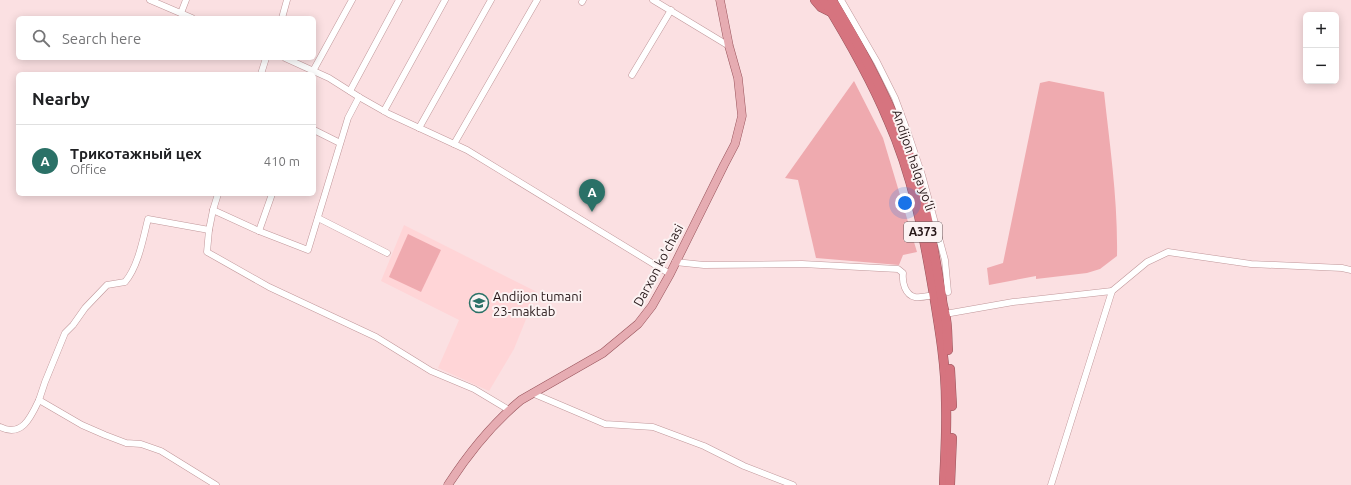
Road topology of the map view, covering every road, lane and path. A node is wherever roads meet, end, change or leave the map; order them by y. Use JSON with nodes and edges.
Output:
{"nodes":[{"id":1,"x":150,"y":0,"type":"edge"},
{"id":2,"x":186,"y":0,"type":"edge"},
{"id":3,"x":287,"y":0,"type":"edge"},
{"id":4,"x":352,"y":0,"type":"edge"},
{"id":5,"x":399,"y":0,"type":"edge"},
{"id":6,"x":445,"y":0,"type":"edge"},
{"id":7,"x":491,"y":0,"type":"edge"},
{"id":8,"x":537,"y":0,"type":"edge"},
{"id":9,"x":653,"y":0,"type":"edge"},
{"id":10,"x":720,"y":0,"type":"edge"},
{"id":11,"x":815,"y":0,"type":"edge"},
{"id":12,"x":824,"y":0,"type":"edge"},
{"id":13,"x":832,"y":0,"type":"edge"},
{"id":14,"x":841,"y":0,"type":"edge"},
{"id":15,"x":670,"y":10,"type":"junction"},
{"id":16,"x":831,"y":12,"type":"junction"},
{"id":17,"x":181,"y":13,"type":"junction"},
{"id":18,"x":188,"y":16,"type":"edge"},
{"id":19,"x":283,"y":16,"type":"edge"},
{"id":20,"x":729,"y":46,"type":"junction"},
{"id":21,"x":265,"y":60,"type":"edge"},
{"id":22,"x":289,"y":60,"type":"edge"},
{"id":23,"x":313,"y":71,"type":"joint"},
{"id":24,"x":262,"y":72,"type":"edge"},
{"id":25,"x":316,"y":72,"type":"edge"},
{"id":26,"x":632,"y":75,"type":"dead end"},
{"id":27,"x":350,"y":92,"type":"junction"},
{"id":28,"x":359,"y":97,"type":"junction"},
{"id":29,"x":384,"y":111,"type":"junction"},
{"id":30,"x":419,"y":128,"type":"junction"},
{"id":31,"x":316,"y":131,"type":"edge"},
{"id":32,"x":340,"y":143,"type":"junction"},
{"id":33,"x":454,"y":144,"type":"junction"},
{"id":34,"x":217,"y":196,"type":"edge"},
{"id":35,"x":271,"y":196,"type":"edge"},
{"id":36,"x":213,"y":210,"type":"junction"},
{"id":37,"x":318,"y":218,"type":"junction"},
{"id":38,"x":209,"y":230,"type":"junction"},
{"id":39,"x":259,"y":231,"type":"junction"},
{"id":40,"x":387,"y":253,"type":"dead end"},
{"id":41,"x":675,"y":262,"type":"junction"},
{"id":42,"x":1351,"y":270,"type":"edge"},
{"id":43,"x":670,"y":274,"type":"junction"},
{"id":44,"x":1112,"y":291,"type":"junction"},
{"id":45,"x":948,"y":292,"type":"joint"},
{"id":46,"x":938,"y":298,"type":"junction"},
{"id":47,"x":946,"y":314,"type":"junction"},
{"id":48,"x":532,"y":393,"type":"junction"},
{"id":49,"x":39,"y":400,"type":"junction"},
{"id":50,"x":510,"y":410,"type":"junction"},
{"id":51,"x":0,"y":427,"type":"edge"},
{"id":52,"x":216,"y":485,"type":"edge"},
{"id":53,"x":448,"y":485,"type":"edge"},
{"id":54,"x":793,"y":485,"type":"edge"},
{"id":55,"x":944,"y":485,"type":"edge"},
{"id":56,"x":950,"y":485,"type":"edge"},
{"id":57,"x":1051,"y":485,"type":"edge"}],
"edges":[{"from":1,"to":17,"type":"street"},
{"from":2,"to":17,"type":"street"},
{"from":3,"to":19,"type":"street"},
{"from":4,"to":23,"type":"street"},
{"from":5,"to":27,"type":"street"},
{"from":6,"to":29,"type":"street"},
{"from":7,"to":30,"type":"street"},
{"from":8,"to":33,"type":"street"},
{"from":9,"to":15,"type":"street"},
{"from":10,"to":20,"type":"main road","name":"Darxon ko'chasi"},
{"from":11,"to":16,"type":"highway"},
{"from":12,"to":16,"type":"highway","name":"Andijon halqa yo‘li","number":"A373"},
{"from":13,"to":46,"type":"highway","name":"Andijon halqa yo‘li","number":"A373"},
{"from":14,"to":45,"type":"street"},
{"from":15,"to":20,"type":"street"},
{"from":15,"to":26,"type":"street"},
{"from":16,"to":46,"type":"highway","name":"Andijon halqa yo‘li","number":"A373"},
{"from":17,"to":18,"type":"street"},
{"from":20,"to":41,"type":"main road","name":"Darxon ko'chasi"},
{"from":21,"to":24,"type":"street"},
{"from":22,"to":23,"type":"street"},
{"from":25,"to":27,"type":"street"},
{"from":27,"to":28,"type":"street"},
{"from":28,"to":29,"type":"street"},
{"from":28,"to":32,"type":"street"},
{"from":29,"to":30,"type":"street"},
{"from":30,"to":33,"type":"street"},
{"from":31,"to":32,"type":"street"},
{"from":32,"to":37,"type":"street"},
{"from":33,"to":43,"type":"street"},
{"from":34,"to":36,"type":"street"},
{"from":35,"to":39,"type":"street"},
{"from":36,"to":38,"type":"street"},
{"from":36,"to":39,"type":"street"},
{"from":37,"to":39,"type":"street"},
{"from":37,"to":40,"type":"street"},
{"from":38,"to":49,"type":"street"},
{"from":38,"to":50,"type":"street"},
{"from":41,"to":43,"type":"main road","name":"Darxon ko'chasi"},
{"from":41,"to":46,"type":"street"},
{"from":42,"to":44,"type":"street"},
{"from":43,"to":48,"type":"main road","name":"Darxon ko'chasi"},
{"from":44,"to":47,"type":"street"},
{"from":44,"to":57,"type":"street"},
{"from":45,"to":46,"type":"highway"},
{"from":46,"to":47,"type":"highway","name":"Andijon halqa yo‘li","number":"A373"},
{"from":46,"to":55,"type":"highway","name":"Andijon halqa yo‘li","number":"A373"},
{"from":47,"to":56,"type":"highway","name":"Andijon halqa yo‘li","number":"A373"},
{"from":48,"to":50,"type":"main road","name":"Darxon ko'chasi"},
{"from":48,"to":54,"type":"street"},
{"from":49,"to":51,"type":"street"},
{"from":49,"to":52,"type":"street"},
{"from":50,"to":53,"type":"main road","name":"Darxon ko'chasi"}]}
